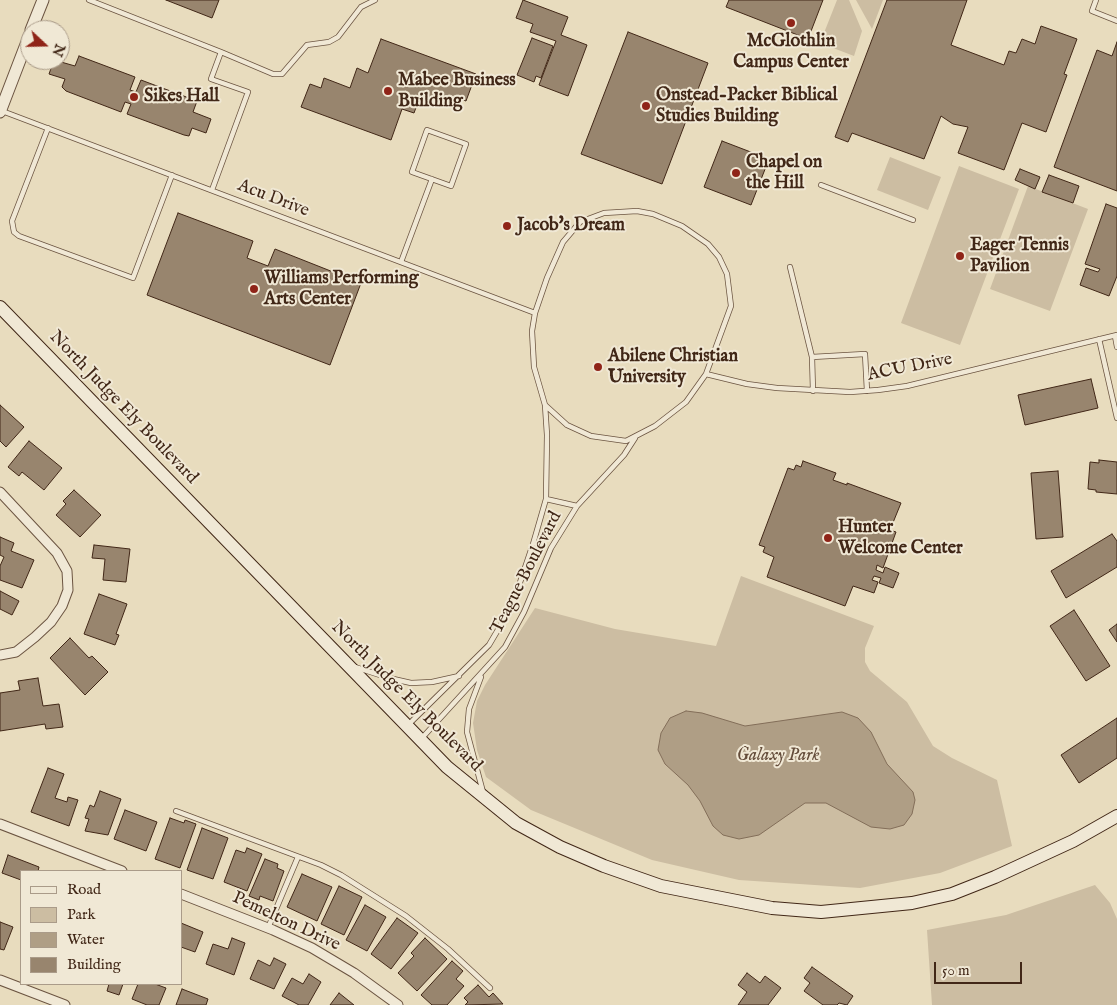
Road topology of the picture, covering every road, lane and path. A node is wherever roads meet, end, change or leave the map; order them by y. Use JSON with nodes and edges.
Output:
{"nodes":[{"id":1,"x":43,"y":0,"type":"edge"},
{"id":2,"x":89,"y":0,"type":"edge"},
{"id":3,"x":375,"y":0,"type":"edge"},
{"id":4,"x":1096,"y":0,"type":"edge"},
{"id":5,"x":35,"y":20,"type":"edge"},
{"id":6,"x":1117,"y":21,"type":"edge"},
{"id":7,"x":220,"y":52,"type":"junction"},
{"id":8,"x":20,"y":60,"type":"edge"},
{"id":9,"x":0,"y":111,"type":"edge"},
{"id":10,"x":48,"y":128,"type":"junction"},
{"id":11,"x":172,"y":175,"type":"junction"},
{"id":12,"x":432,"y":179,"type":"junction"},
{"id":13,"x":821,"y":185,"type":"dead end"},
{"id":14,"x":212,"y":190,"type":"junction"},
{"id":15,"x":913,"y":220,"type":"dead end"},
{"id":16,"x":401,"y":262,"type":"junction"},
{"id":17,"x":790,"y":267,"type":"dead end"},
{"id":18,"x":0,"y":307,"type":"edge"},
{"id":19,"x":535,"y":313,"type":"junction"},
{"id":20,"x":1116,"y":335,"type":"edge"},
{"id":21,"x":1099,"y":339,"type":"junction"},
{"id":22,"x":1117,"y":347,"type":"edge"},
{"id":23,"x":812,"y":358,"type":"junction"},
{"id":24,"x":706,"y":374,"type":"junction"},
{"id":25,"x":814,"y":391,"type":"junction"},
{"id":26,"x":867,"y":391,"type":"junction"},
{"id":27,"x":544,"y":405,"type":"junction"},
{"id":28,"x":1117,"y":418,"type":"edge"},
{"id":29,"x":635,"y":438,"type":"junction"},
{"id":30,"x":0,"y":492,"type":"edge"},
{"id":31,"x":546,"y":499,"type":"junction"},
{"id":32,"x":577,"y":506,"type":"junction"},
{"id":33,"x":0,"y":654,"type":"edge"},
{"id":34,"x":346,"y":663,"type":"junction"},
{"id":35,"x":484,"y":672,"type":"junction"},
{"id":36,"x":460,"y":675,"type":"junction"},
{"id":37,"x":407,"y":726,"type":"junction"},
{"id":38,"x":420,"y":741,"type":"junction"},
{"id":39,"x":485,"y":798,"type":"junction"},
{"id":40,"x":176,"y":811,"type":"dead end"},
{"id":41,"x":1117,"y":816,"type":"edge"},
{"id":42,"x":0,"y":824,"type":"edge"},
{"id":43,"x":298,"y":857,"type":"junction"},
{"id":44,"x":119,"y":870,"type":"edge"},
{"id":45,"x":182,"y":894,"type":"edge"},
{"id":46,"x":268,"y":928,"type":"junction"},
{"id":47,"x":0,"y":980,"type":"edge"},
{"id":48,"x":490,"y":988,"type":"dead end"},
{"id":49,"x":65,"y":1005,"type":"edge"},
{"id":50,"x":398,"y":1005,"type":"edge"}],
"edges":[{"from":1,"to":5,"type":"street"},
{"from":2,"to":7,"type":"lane"},
{"from":3,"to":7,"type":"lane"},
{"from":4,"to":6,"type":"lane"},
{"from":7,"to":14,"type":"lane"},
{"from":8,"to":9,"type":"street"},
{"from":9,"to":10,"type":"lane","name":"Acu Drive"},
{"from":10,"to":11,"type":"lane","name":"Acu Drive"},
{"from":10,"to":11,"type":"lane"},
{"from":11,"to":14,"type":"lane","name":"Acu Drive"},
{"from":12,"to":12,"type":"lane"},
{"from":12,"to":16,"type":"lane"},
{"from":13,"to":15,"type":"lane"},
{"from":14,"to":16,"type":"lane","name":"Acu Drive"},
{"from":16,"to":19,"type":"lane","name":"Acu Drive"},
{"from":17,"to":23,"type":"lane"},
{"from":18,"to":34,"type":"main road","name":"North Judge Ely Boulevard"},
{"from":19,"to":24,"type":"lane","name":"Teague Boulevard"},
{"from":19,"to":27,"type":"lane","name":"Teague Boulevard"},
{"from":20,"to":21,"type":"lane","name":"ACU Drive"},
{"from":20,"to":22,"type":"lane"},
{"from":21,"to":26,"type":"lane","name":"ACU Drive"},
{"from":21,"to":28,"type":"lane"},
{"from":23,"to":25,"type":"lane"},
{"from":23,"to":26,"type":"lane"},
{"from":24,"to":25,"type":"lane","name":"ACU Drive"},
{"from":24,"to":29,"type":"lane","name":"Teague Boulevard"},
{"from":25,"to":26,"type":"lane","name":"ACU Drive"},
{"from":27,"to":29,"type":"lane"},
{"from":27,"to":31,"type":"lane","name":"Teague Boulevard"},
{"from":29,"to":32,"type":"lane","name":"Teague Boulevard"},
{"from":30,"to":33,"type":"street"},
{"from":31,"to":32,"type":"lane"},
{"from":31,"to":36,"type":"lane","name":"Teague Boulevard"},
{"from":32,"to":35,"type":"lane","name":"Teague Boulevard"},
{"from":34,"to":36,"type":"lane"},
{"from":34,"to":37,"type":"main road","name":"North Judge Ely Boulevard"},
{"from":35,"to":38,"type":"lane","name":"Teague Boulevard"},
{"from":35,"to":39,"type":"lane"},
{"from":36,"to":37,"type":"lane","name":"Teague Boulevard"},
{"from":37,"to":38,"type":"main road","name":"North Judge Ely Boulevard"},
{"from":38,"to":39,"type":"main road","name":"North Judge Ely Boulevard"},
{"from":39,"to":41,"type":"main road","name":"North Judge Ely Boulevard"},
{"from":40,"to":43,"type":"lane"},
{"from":42,"to":44,"type":"street"},
{"from":43,"to":46,"type":"lane"},
{"from":43,"to":48,"type":"lane"},
{"from":45,"to":46,"type":"street","name":"Pemelton Drive"},
{"from":46,"to":50,"type":"street","name":"Pemelton Drive"},
{"from":47,"to":49,"type":"street"}]}
